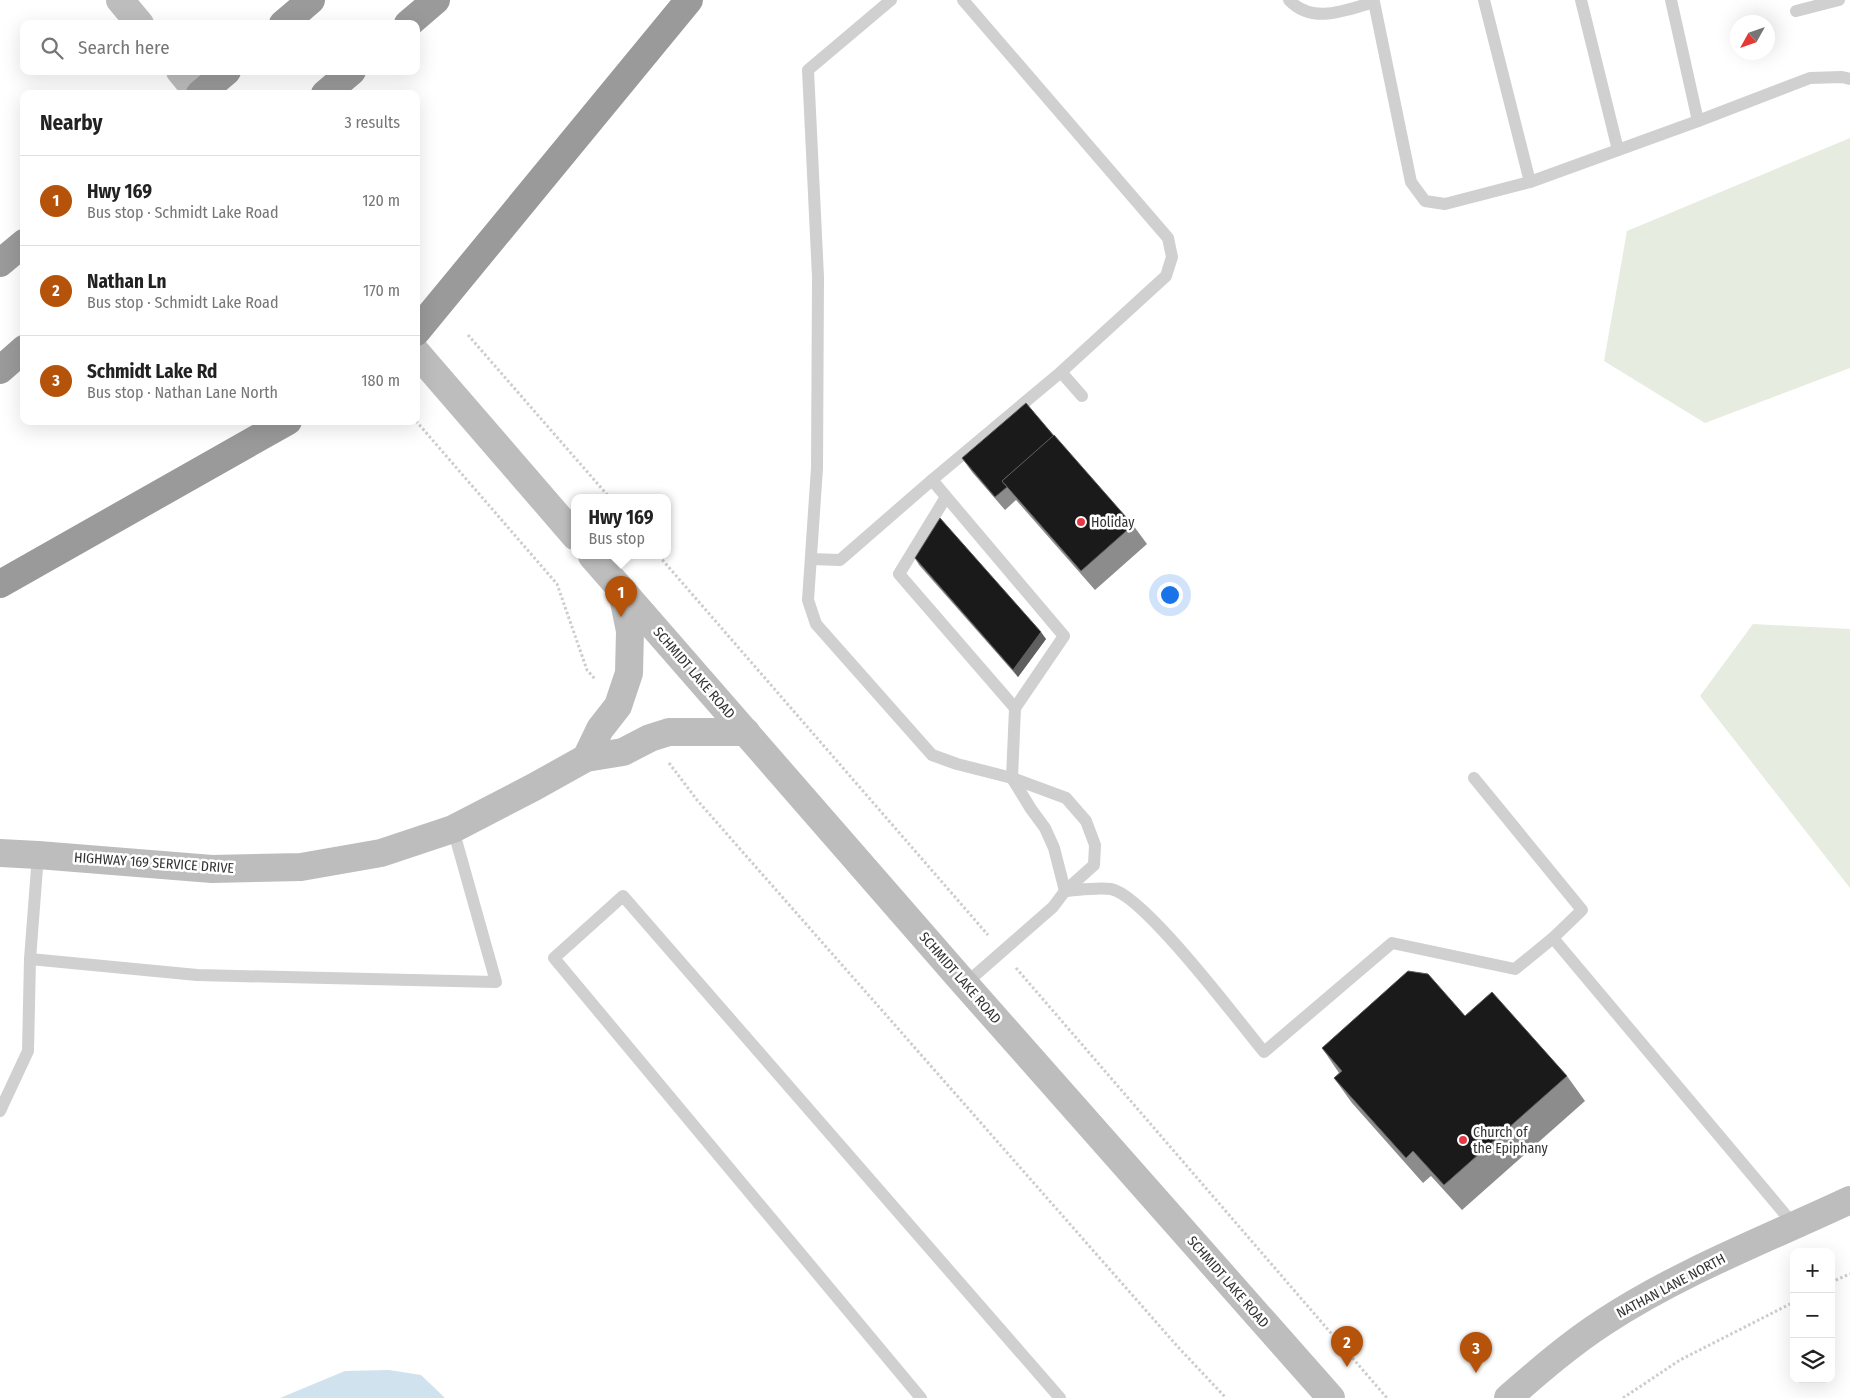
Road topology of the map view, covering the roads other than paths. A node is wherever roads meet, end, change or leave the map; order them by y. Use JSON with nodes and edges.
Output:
{"nodes":[{"id":1,"x":120,"y":0,"type":"edge"},
{"id":2,"x":311,"y":0,"type":"edge"},
{"id":3,"x":436,"y":0,"type":"edge"},
{"id":4,"x":689,"y":0,"type":"edge"},
{"id":5,"x":891,"y":0,"type":"edge"},
{"id":6,"x":963,"y":0,"type":"edge"},
{"id":7,"x":1289,"y":0,"type":"edge"},
{"id":8,"x":1484,"y":0,"type":"edge"},
{"id":9,"x":1581,"y":0,"type":"edge"},
{"id":10,"x":1670,"y":0,"type":"edge"},
{"id":11,"x":1839,"y":0,"type":"edge"},
{"id":12,"x":1796,"y":11,"type":"dead end"},
{"id":13,"x":137,"y":20,"type":"edge"},
{"id":14,"x":288,"y":20,"type":"edge"},
{"id":15,"x":413,"y":20,"type":"edge"},
{"id":16,"x":183,"y":75,"type":"edge"},
{"id":17,"x":222,"y":75,"type":"edge"},
{"id":18,"x":347,"y":75,"type":"edge"},
{"id":19,"x":1850,"y":79,"type":"edge"},
{"id":20,"x":197,"y":90,"type":"edge"},
{"id":21,"x":205,"y":90,"type":"edge"},
{"id":22,"x":330,"y":90,"type":"edge"},
{"id":23,"x":1698,"y":121,"type":"junction"},
{"id":24,"x":1618,"y":150,"type":"junction"},
{"id":25,"x":1530,"y":182,"type":"junction"},
{"id":26,"x":20,"y":246,"type":"edge"},
{"id":27,"x":0,"y":263,"type":"edge"},
{"id":28,"x":420,"y":327,"type":"edge"},
{"id":29,"x":20,"y":352,"type":"edge"},
{"id":30,"x":420,"y":357,"type":"edge"},
{"id":31,"x":0,"y":370,"type":"edge"},
{"id":32,"x":1061,"y":372,"type":"junction"},
{"id":33,"x":1082,"y":396,"type":"dead end"},
{"id":34,"x":281,"y":425,"type":"edge"},
{"id":35,"x":932,"y":480,"type":"junction"},
{"id":36,"x":946,"y":497,"type":"junction"},
{"id":37,"x":571,"y":531,"type":"edge"},
{"id":38,"x":595,"y":559,"type":"edge"},
{"id":39,"x":811,"y":559,"type":"junction"},
{"id":40,"x":0,"y":584,"type":"edge"},
{"id":41,"x":622,"y":591,"type":"junction"},
{"id":42,"x":1015,"y":708,"type":"junction"},
{"id":43,"x":746,"y":732,"type":"junction"},
{"id":44,"x":586,"y":758,"type":"junction"},
{"id":45,"x":1012,"y":778,"type":"junction"},
{"id":46,"x":1474,"y":778,"type":"dead end"},
{"id":47,"x":453,"y":829,"type":"junction"},
{"id":48,"x":0,"y":853,"type":"edge"},
{"id":49,"x":38,"y":854,"type":"junction"},
{"id":50,"x":1065,"y":891,"type":"junction"},
{"id":51,"x":1552,"y":938,"type":"junction"},
{"id":52,"x":30,"y":959,"type":"junction"},
{"id":53,"x":965,"y":984,"type":"junction"},
{"id":54,"x":0,"y":1111,"type":"edge"},
{"id":55,"x":1850,"y":1200,"type":"edge"},
{"id":56,"x":1795,"y":1226,"type":"junction"},
{"id":57,"x":921,"y":1398,"type":"edge"},
{"id":58,"x":1060,"y":1398,"type":"edge"},
{"id":59,"x":1331,"y":1398,"type":"edge"},
{"id":60,"x":1508,"y":1398,"type":"edge"}],
"edges":[{"from":1,"to":13,"type":"street"},
{"from":2,"to":14,"type":"highway"},
{"from":3,"to":15,"type":"highway"},
{"from":4,"to":28,"type":"highway"},
{"from":5,"to":39,"type":"lane"},
{"from":6,"to":32,"type":"lane"},
{"from":7,"to":25,"type":"lane"},
{"from":8,"to":25,"type":"lane"},
{"from":9,"to":24,"type":"lane"},
{"from":10,"to":23,"type":"lane"},
{"from":11,"to":12,"type":"lane"},
{"from":16,"to":20,"type":"street"},
{"from":17,"to":21,"type":"highway"},
{"from":18,"to":22,"type":"highway"},
{"from":19,"to":23,"type":"lane"},
{"from":23,"to":24,"type":"lane"},
{"from":24,"to":25,"type":"lane"},
{"from":26,"to":27,"type":"highway"},
{"from":29,"to":31,"type":"highway"},
{"from":30,"to":37,"type":"street"},
{"from":32,"to":33,"type":"lane"},
{"from":32,"to":35,"type":"lane"},
{"from":34,"to":40,"type":"highway"},
{"from":35,"to":36,"type":"lane"},
{"from":35,"to":39,"type":"lane"},
{"from":36,"to":42,"type":"lane"},
{"from":36,"to":42,"type":"lane"},
{"from":38,"to":41,"type":"street","name":"SCHMIDT LAKE ROAD"},
{"from":39,"to":45,"type":"lane"},
{"from":41,"to":43,"type":"street","name":"SCHMIDT LAKE ROAD"},
{"from":41,"to":44,"type":"street"},
{"from":42,"to":45,"type":"lane"},
{"from":43,"to":44,"type":"street","name":"HIGHWAY 169 SERVICE DRIVE"},
{"from":43,"to":53,"type":"street","name":"SCHMIDT LAKE ROAD"},
{"from":44,"to":47,"type":"street","name":"HIGHWAY 169 SERVICE DRIVE"},
{"from":45,"to":50,"type":"lane"},
{"from":45,"to":50,"type":"lane"},
{"from":46,"to":51,"type":"lane"},
{"from":47,"to":49,"type":"street","name":"HIGHWAY 169 SERVICE DRIVE"},
{"from":47,"to":52,"type":"lane"},
{"from":48,"to":49,"type":"street","name":"HIGHWAY 169 SERVICE DRIVE"},
{"from":49,"to":52,"type":"lane"},
{"from":50,"to":51,"type":"lane"},
{"from":50,"to":53,"type":"lane"},
{"from":51,"to":56,"type":"lane"},
{"from":52,"to":54,"type":"lane"},
{"from":53,"to":59,"type":"street","name":"SCHMIDT LAKE ROAD"},
{"from":55,"to":56,"type":"street","name":"NATHAN LANE NORTH"},
{"from":56,"to":60,"type":"street","name":"NATHAN LANE NORTH"},
{"from":57,"to":58,"type":"lane"}]}
